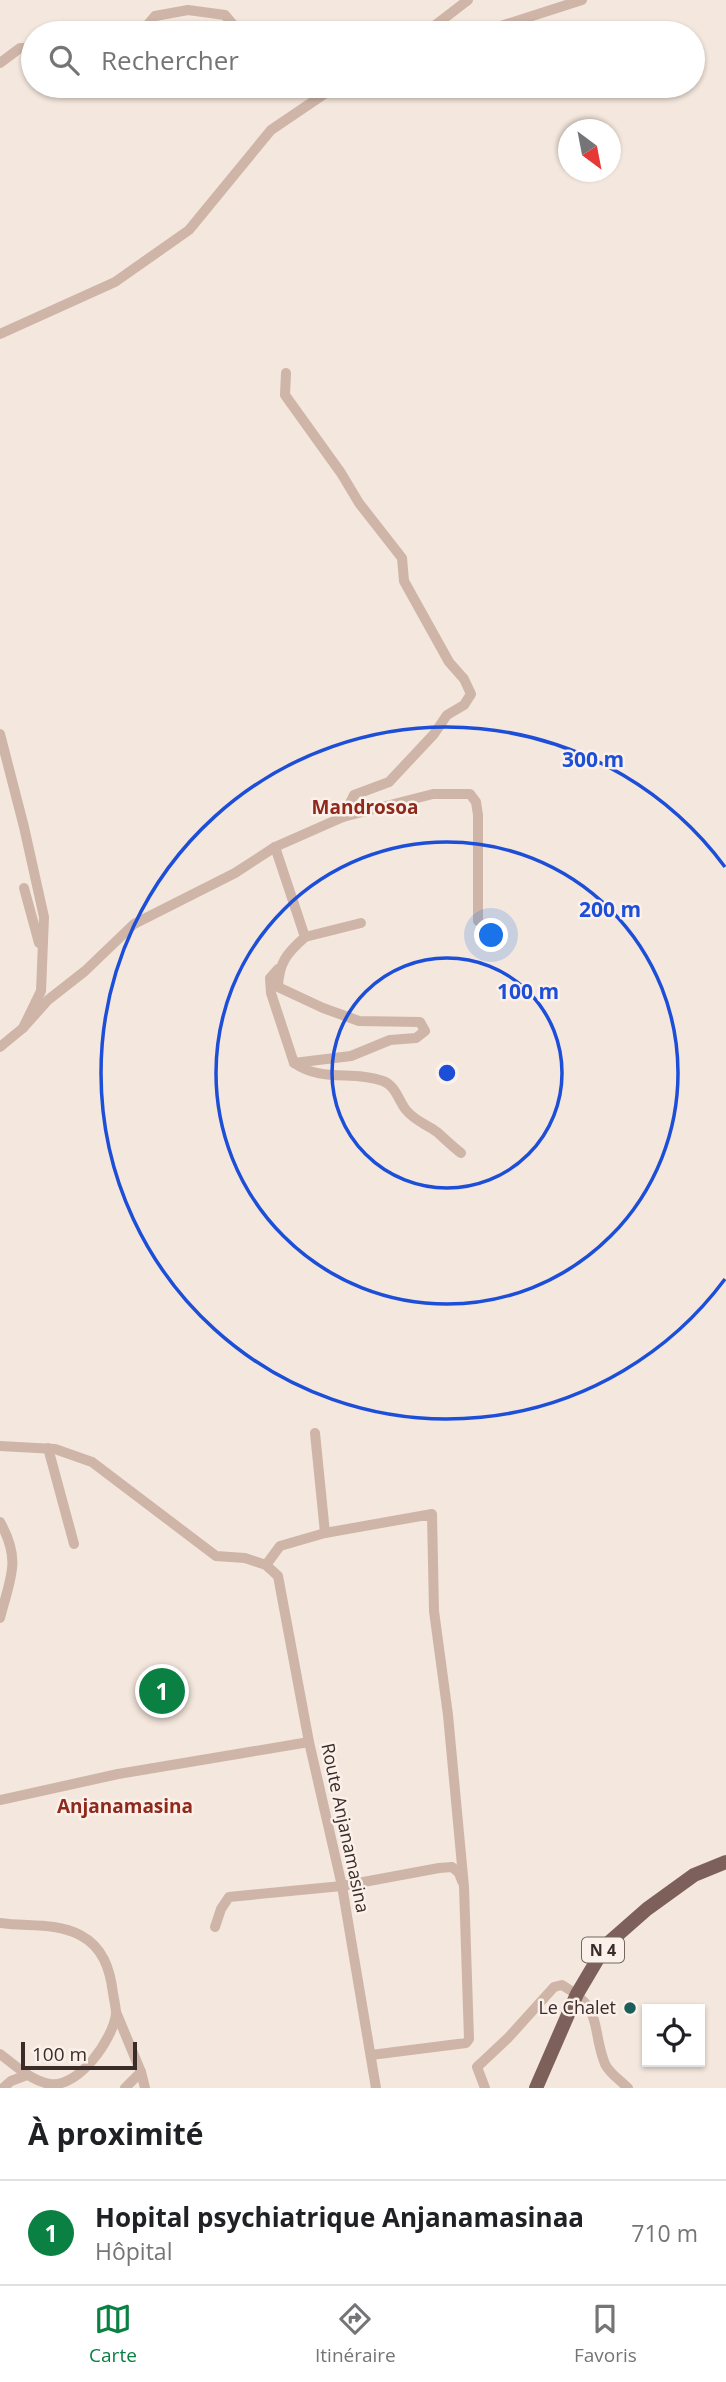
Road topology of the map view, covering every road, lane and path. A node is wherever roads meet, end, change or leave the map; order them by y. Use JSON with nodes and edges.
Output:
{"nodes":[{"id":1,"x":468,"y":0,"type":"edge"},
{"id":2,"x":582,"y":0,"type":"edge"},
{"id":3,"x":151,"y":21,"type":"edge"},
{"id":4,"x":230,"y":21,"type":"edge"},
{"id":5,"x":441,"y":21,"type":"edge"},
{"id":6,"x":516,"y":21,"type":"edge"},
{"id":7,"x":21,"y":48,"type":"edge"},
{"id":8,"x":0,"y":64,"type":"edge"},
{"id":9,"x":316,"y":98,"type":"edge"},
{"id":10,"x":0,"y":334,"type":"edge"},
{"id":11,"x":286,"y":373,"type":"dead end"},
{"id":12,"x":0,"y":734,"type":"edge"},
{"id":13,"x":343,"y":817,"type":"junction"},
{"id":14,"x":275,"y":847,"type":"junction"},
{"id":15,"x":24,"y":888,"type":"dead end"},
{"id":16,"x":478,"y":921,"type":"dead end"},
{"id":17,"x":361,"y":923,"type":"dead end"},
{"id":18,"x":304,"y":937,"type":"junction"},
{"id":19,"x":41,"y":952,"type":"junction"},
{"id":20,"x":278,"y":969,"type":"junction"},
{"id":21,"x":23,"y":1028,"type":"junction"},
{"id":22,"x":0,"y":1047,"type":"edge"},
{"id":23,"x":294,"y":1063,"type":"junction"},
{"id":24,"x":461,"y":1153,"type":"dead end"},
{"id":25,"x":315,"y":1433,"type":"dead end"},
{"id":26,"x":0,"y":1446,"type":"edge"},
{"id":27,"x":48,"y":1448,"type":"junction"},
{"id":28,"x":0,"y":1522,"type":"edge"},
{"id":29,"x":325,"y":1533,"type":"junction"},
{"id":30,"x":74,"y":1544,"type":"dead end"},
{"id":31,"x":266,"y":1565,"type":"junction"},
{"id":32,"x":0,"y":1618,"type":"edge"},
{"id":33,"x":309,"y":1742,"type":"junction"},
{"id":34,"x":0,"y":1800,"type":"edge"},
{"id":35,"x":726,"y":1862,"type":"edge"},
{"id":36,"x":342,"y":1886,"type":"junction"},
{"id":37,"x":464,"y":1887,"type":"junction"},
{"id":38,"x":0,"y":1923,"type":"edge"},
{"id":39,"x":215,"y":1927,"type":"dead end"},
{"id":40,"x":578,"y":1994,"type":"junction"},
{"id":41,"x":116,"y":2012,"type":"junction"},
{"id":42,"x":0,"y":2054,"type":"edge"},
{"id":43,"x":371,"y":2055,"type":"junction"},
{"id":44,"x":90,"y":2066,"type":"junction"},
{"id":45,"x":141,"y":2072,"type":"junction"},
{"id":46,"x":27,"y":2075,"type":"junction"},
{"id":47,"x":3,"y":2088,"type":"edge"},
{"id":48,"x":69,"y":2088,"type":"edge"},
{"id":49,"x":125,"y":2088,"type":"edge"},
{"id":50,"x":145,"y":2088,"type":"edge"},
{"id":51,"x":376,"y":2088,"type":"edge"},
{"id":52,"x":485,"y":2088,"type":"edge"},
{"id":53,"x":536,"y":2088,"type":"edge"},
{"id":54,"x":628,"y":2088,"type":"edge"}],
"edges":[{"from":1,"to":5,"type":"street"},
{"from":2,"to":6,"type":"street"},
{"from":3,"to":4,"type":"street"},
{"from":7,"to":8,"type":"street"},
{"from":9,"to":10,"type":"street"},
{"from":11,"to":13,"type":"street"},
{"from":12,"to":19,"type":"street"},
{"from":13,"to":14,"type":"street"},
{"from":13,"to":16,"type":"street"},
{"from":14,"to":18,"type":"street"},
{"from":14,"to":21,"type":"street"},
{"from":15,"to":19,"type":"street"},
{"from":17,"to":18,"type":"street"},
{"from":18,"to":20,"type":"street"},
{"from":19,"to":21,"type":"street"},
{"from":20,"to":23,"type":"street"},
{"from":20,"to":23,"type":"street"},
{"from":21,"to":22,"type":"street"},
{"from":23,"to":24,"type":"street"},
{"from":25,"to":29,"type":"street"},
{"from":26,"to":27,"type":"street"},
{"from":27,"to":30,"type":"street"},
{"from":27,"to":31,"type":"street"},
{"from":28,"to":32,"type":"street"},
{"from":29,"to":31,"type":"street"},
{"from":29,"to":37,"type":"street"},
{"from":31,"to":33,"type":"street","name":"Route Anjanamasina"},
{"from":33,"to":34,"type":"street"},
{"from":33,"to":36,"type":"street","name":"Route Anjanamasina"},
{"from":35,"to":40,"type":"main road","number":"N 4"},
{"from":36,"to":37,"type":"street"},
{"from":36,"to":39,"type":"street"},
{"from":36,"to":43,"type":"street","name":"Route Anjanamasina"},
{"from":37,"to":43,"type":"street"},
{"from":38,"to":41,"type":"street"},
{"from":40,"to":52,"type":"street"},
{"from":40,"to":53,"type":"main road","number":"N 4"},
{"from":40,"to":54,"type":"street"},
{"from":41,"to":44,"type":"street"},
{"from":41,"to":45,"type":"street"},
{"from":42,"to":46,"type":"street"},
{"from":43,"to":51,"type":"street","name":"Route Anjanamasina"},
{"from":44,"to":46,"type":"street"},
{"from":44,"to":48,"type":"street"},
{"from":45,"to":49,"type":"street"},
{"from":45,"to":50,"type":"street"},
{"from":46,"to":47,"type":"street"}]}
